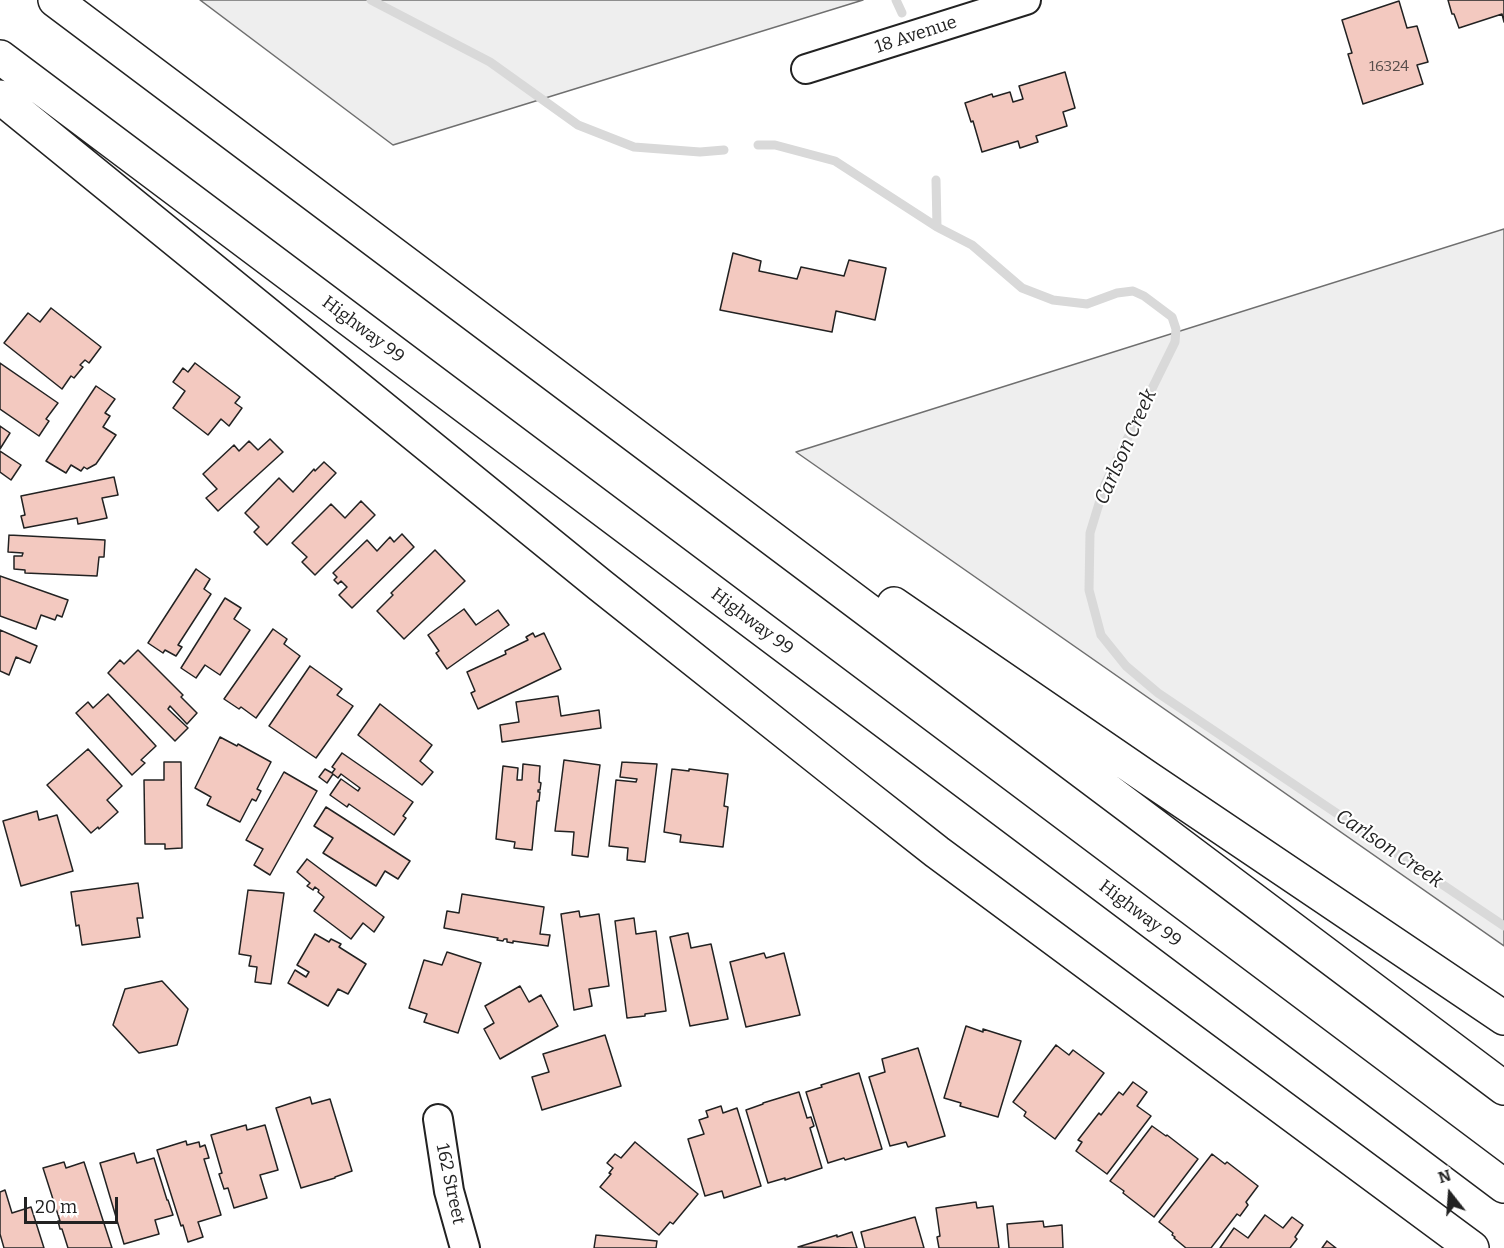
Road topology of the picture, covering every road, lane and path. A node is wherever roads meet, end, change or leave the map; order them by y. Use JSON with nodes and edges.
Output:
{"nodes":[{"id":1,"x":55,"y":0,"type":"edge"},
{"id":2,"x":1026,"y":0,"type":"edge"},
{"id":3,"x":0,"y":57,"type":"edge"},
{"id":4,"x":806,"y":69,"type":"dead end"},
{"id":5,"x":0,"y":97,"type":"edge"},
{"id":6,"x":550,"y":371,"type":"junction"},
{"id":7,"x":1504,"y":1018,"type":"edge"},
{"id":8,"x":1504,"y":1088,"type":"edge"},
{"id":9,"x":438,"y":1119,"type":"dead end"},
{"id":10,"x":1504,"y":1186,"type":"edge"},
{"id":11,"x":465,"y":1248,"type":"edge"},
{"id":12,"x":1472,"y":1248,"type":"edge"}],
"edges":[{"from":1,"to":6,"type":"highway"},
{"from":2,"to":4,"type":"street","name":"18 Avenue"},
{"from":3,"to":10,"type":"highway","name":"Highway 99"},
{"from":5,"to":12,"type":"highway"},
{"from":6,"to":7,"type":"highway"},
{"from":6,"to":8,"type":"highway"},
{"from":9,"to":11,"type":"street","name":"162 Street"}]}
